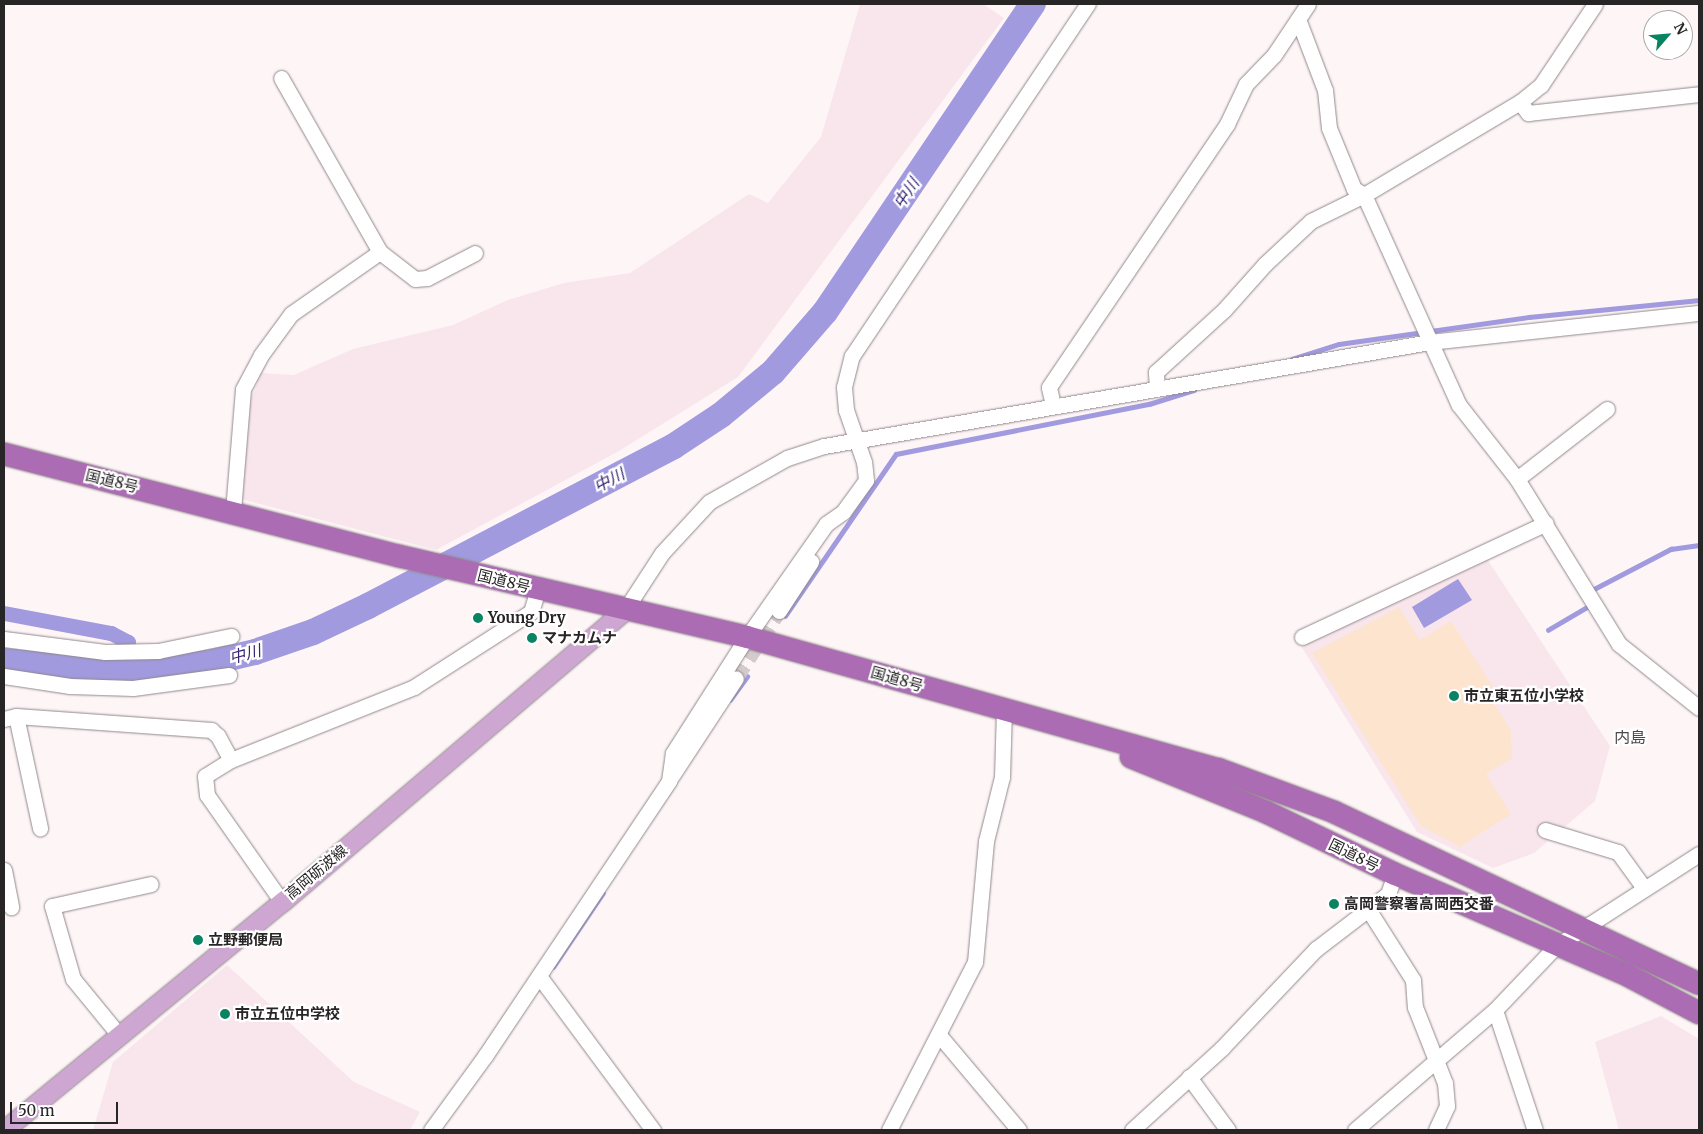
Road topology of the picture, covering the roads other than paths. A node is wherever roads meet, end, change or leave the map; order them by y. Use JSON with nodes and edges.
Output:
{"nodes":[{"id":1,"x":1088,"y":4,"type":"edge"},
{"id":2,"x":1308,"y":4,"type":"edge"},
{"id":3,"x":1595,"y":4,"type":"edge"},
{"id":4,"x":1298,"y":20,"type":"junction"},
{"id":5,"x":281,"y":78,"type":"dead end"},
{"id":6,"x":1699,"y":94,"type":"edge"},
{"id":7,"x":1520,"y":102,"type":"junction"},
{"id":8,"x":1364,"y":195,"type":"junction"},
{"id":9,"x":380,"y":252,"type":"junction"},
{"id":10,"x":475,"y":253,"type":"dead end"},
{"id":11,"x":1699,"y":314,"type":"edge"},
{"id":12,"x":1430,"y":342,"type":"junction"},
{"id":13,"x":1157,"y":388,"type":"junction"},
{"id":14,"x":1052,"y":405,"type":"junction"},
{"id":15,"x":1607,"y":409,"type":"dead end"},
{"id":16,"x":856,"y":439,"type":"junction"},
{"id":17,"x":4,"y":454,"type":"edge"},
{"id":18,"x":1517,"y":479,"type":"junction"},
{"id":19,"x":233,"y":511,"type":"junction"},
{"id":20,"x":843,"y":512,"type":"junction"},
{"id":21,"x":1546,"y":523,"type":"junction"},
{"id":22,"x":538,"y":589,"type":"junction"},
{"id":23,"x":625,"y":610,"type":"junction"},
{"id":24,"x":779,"y":611,"type":"tunnel mouth"},
{"id":25,"x":231,"y":636,"type":"dead end"},
{"id":26,"x":747,"y":637,"type":"junction"},
{"id":27,"x":1302,"y":637,"type":"dead end"},
{"id":28,"x":4,"y":640,"type":"edge"},
{"id":29,"x":230,"y":675,"type":"dead end"},
{"id":30,"x":4,"y":676,"type":"edge"},
{"id":31,"x":736,"y":678,"type":"tunnel mouth"},
{"id":32,"x":1004,"y":708,"type":"junction"},
{"id":33,"x":1699,"y":708,"type":"edge"},
{"id":34,"x":10,"y":718,"type":"edge"},
{"id":35,"x":231,"y":760,"type":"junction"},
{"id":36,"x":669,"y":781,"type":"junction"},
{"id":37,"x":40,"y":828,"type":"dead end"},
{"id":38,"x":1546,"y":830,"type":"dead end"},
{"id":39,"x":1699,"y":854,"type":"edge"},
{"id":40,"x":4,"y":870,"type":"edge"},
{"id":41,"x":1395,"y":874,"type":"junction"},
{"id":42,"x":151,"y":884,"type":"dead end"},
{"id":43,"x":1644,"y":888,"type":"junction"},
{"id":44,"x":282,"y":902,"type":"junction"},
{"id":45,"x":11,"y":907,"type":"dead end"},
{"id":46,"x":1368,"y":909,"type":"junction"},
{"id":47,"x":1582,"y":930,"type":"junction"},
{"id":48,"x":1556,"y":946,"type":"junction"},
{"id":49,"x":539,"y":976,"type":"junction"},
{"id":50,"x":1699,"y":984,"type":"edge"},
{"id":51,"x":1495,"y":1010,"type":"junction"},
{"id":52,"x":1699,"y":1013,"type":"edge"},
{"id":53,"x":119,"y":1035,"type":"junction"},
{"id":54,"x":939,"y":1035,"type":"junction"},
{"id":55,"x":1436,"y":1061,"type":"junction"},
{"id":56,"x":1189,"y":1077,"type":"junction"},
{"id":57,"x":4,"y":1130,"type":"edge"},
{"id":58,"x":431,"y":1130,"type":"edge"},
{"id":59,"x":653,"y":1130,"type":"edge"},
{"id":60,"x":889,"y":1130,"type":"edge"},
{"id":61,"x":1019,"y":1130,"type":"edge"},
{"id":62,"x":1132,"y":1130,"type":"edge"},
{"id":63,"x":1228,"y":1130,"type":"edge"},
{"id":64,"x":1355,"y":1130,"type":"edge"},
{"id":65,"x":1436,"y":1130,"type":"edge"},
{"id":66,"x":1535,"y":1130,"type":"edge"}],
"edges":[{"from":1,"to":16,"type":"street"},
{"from":2,"to":4,"type":"street"},
{"from":3,"to":7,"type":"street"},
{"from":4,"to":8,"type":"street"},
{"from":4,"to":14,"type":"street"},
{"from":5,"to":9,"type":"street"},
{"from":6,"to":7,"type":"street"},
{"from":7,"to":8,"type":"street"},
{"from":8,"to":12,"type":"street"},
{"from":8,"to":13,"type":"street"},
{"from":9,"to":10,"type":"street"},
{"from":9,"to":19,"type":"street"},
{"from":11,"to":12,"type":"street"},
{"from":12,"to":13,"type":"street"},
{"from":12,"to":18,"type":"street"},
{"from":13,"to":14,"type":"street"},
{"from":14,"to":16,"type":"street"},
{"from":15,"to":18,"type":"street"},
{"from":16,"to":20,"type":"street"},
{"from":16,"to":23,"type":"street"},
{"from":17,"to":19,"type":"highway","name":"国道8号"},
{"from":18,"to":21,"type":"street"},
{"from":19,"to":22,"type":"highway","name":"国道8号"},
{"from":20,"to":24,"type":"street"},
{"from":20,"to":26,"type":"street"},
{"from":21,"to":27,"type":"street"},
{"from":21,"to":33,"type":"street"},
{"from":22,"to":23,"type":"highway","name":"国道8号"},
{"from":22,"to":35,"type":"street"},
{"from":23,"to":26,"type":"highway","name":"国道8号"},
{"from":23,"to":44,"type":"main road","name":"高岡砺波線"},
{"from":25,"to":28,"type":"street"},
{"from":26,"to":32,"type":"highway","name":"国道8号"},
{"from":26,"to":36,"type":"street"},
{"from":29,"to":30,"type":"street"},
{"from":31,"to":36,"type":"street"},
{"from":32,"to":41,"type":"highway","name":"国道8号"},
{"from":32,"to":47,"type":"highway","name":"国道8号"},
{"from":32,"to":54,"type":"street"},
{"from":34,"to":35,"type":"street"},
{"from":34,"to":37,"type":"street"},
{"from":35,"to":44,"type":"street"},
{"from":36,"to":49,"type":"street"},
{"from":38,"to":43,"type":"street"},
{"from":39,"to":43,"type":"street"},
{"from":40,"to":45,"type":"street"},
{"from":41,"to":46,"type":"street"},
{"from":41,"to":48,"type":"highway","name":"国道8号"},
{"from":42,"to":53,"type":"street"},
{"from":43,"to":47,"type":"street"},
{"from":44,"to":53,"type":"main road","name":"高岡砺波線"},
{"from":46,"to":55,"type":"street"},
{"from":46,"to":56,"type":"street"},
{"from":47,"to":48,"type":"street"},
{"from":47,"to":50,"type":"highway","name":"国道8号"},
{"from":48,"to":51,"type":"street"},
{"from":48,"to":52,"type":"highway","name":"国道8号"},
{"from":49,"to":58,"type":"street"},
{"from":49,"to":59,"type":"street"},
{"from":51,"to":55,"type":"street"},
{"from":51,"to":66,"type":"street"},
{"from":53,"to":57,"type":"main road","name":"高岡砺波線"},
{"from":54,"to":60,"type":"street"},
{"from":54,"to":61,"type":"street"},
{"from":55,"to":64,"type":"street"},
{"from":55,"to":65,"type":"street"},
{"from":56,"to":62,"type":"street"},
{"from":56,"to":63,"type":"street"}]}
